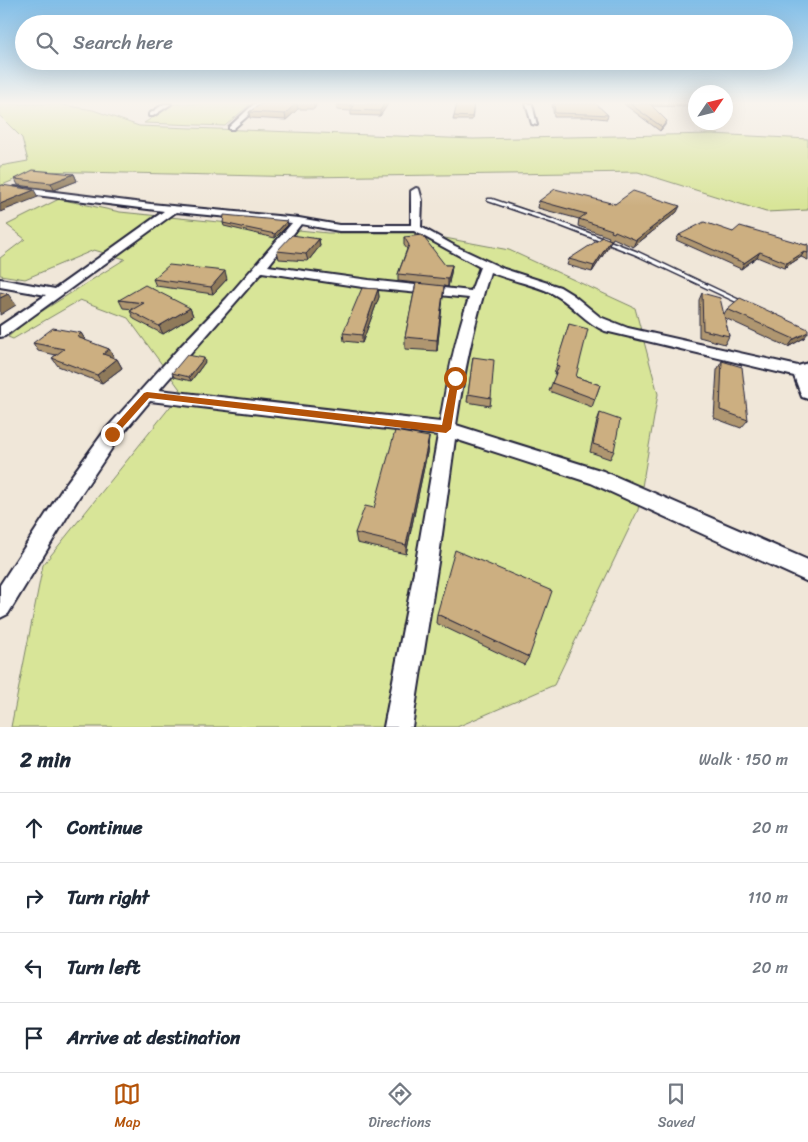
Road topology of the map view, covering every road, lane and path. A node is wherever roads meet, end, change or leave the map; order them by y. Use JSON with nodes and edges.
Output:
{"nodes":[{"id":1,"x":11,"y":190,"type":"edge"},
{"id":2,"x":416,"y":191,"type":"dead end"},
{"id":3,"x":490,"y":200,"type":"dead end"},
{"id":4,"x":175,"y":208,"type":"junction"},
{"id":5,"x":299,"y":221,"type":"junction"},
{"id":6,"x":416,"y":228,"type":"junction"},
{"id":7,"x":486,"y":265,"type":"junction"},
{"id":8,"x":259,"y":268,"type":"junction"},
{"id":9,"x":0,"y":283,"type":"edge"},
{"id":10,"x":58,"y":293,"type":"junction"},
{"id":11,"x":476,"y":294,"type":"junction"},
{"id":12,"x":753,"y":307,"type":"edge"},
{"id":13,"x":0,"y":332,"type":"edge"},
{"id":14,"x":804,"y":370,"type":"edge"},
{"id":15,"x":808,"y":393,"type":"edge"},
{"id":16,"x":147,"y":395,"type":"junction"},
{"id":17,"x":446,"y":429,"type":"junction"},
{"id":18,"x":808,"y":571,"type":"edge"},
{"id":19,"x":0,"y":606,"type":"edge"},
{"id":20,"x":398,"y":727,"type":"edge"}],
"edges":[{"from":1,"to":4,"type":"street"},
{"from":2,"to":6,"type":"street"},
{"from":3,"to":12,"type":"lane"},
{"from":4,"to":5,"type":"street"},
{"from":4,"to":10,"type":"street"},
{"from":5,"to":6,"type":"street"},
{"from":5,"to":8,"type":"street"},
{"from":6,"to":7,"type":"street"},
{"from":7,"to":11,"type":"street"},
{"from":7,"to":14,"type":"street"},
{"from":8,"to":11,"type":"street"},
{"from":8,"to":16,"type":"street"},
{"from":9,"to":10,"type":"street"},
{"from":10,"to":13,"type":"street"},
{"from":11,"to":17,"type":"street"},
{"from":14,"to":15,"type":"street"},
{"from":16,"to":17,"type":"street"},
{"from":16,"to":19,"type":"street"},
{"from":17,"to":18,"type":"street"},
{"from":17,"to":20,"type":"street"}]}
